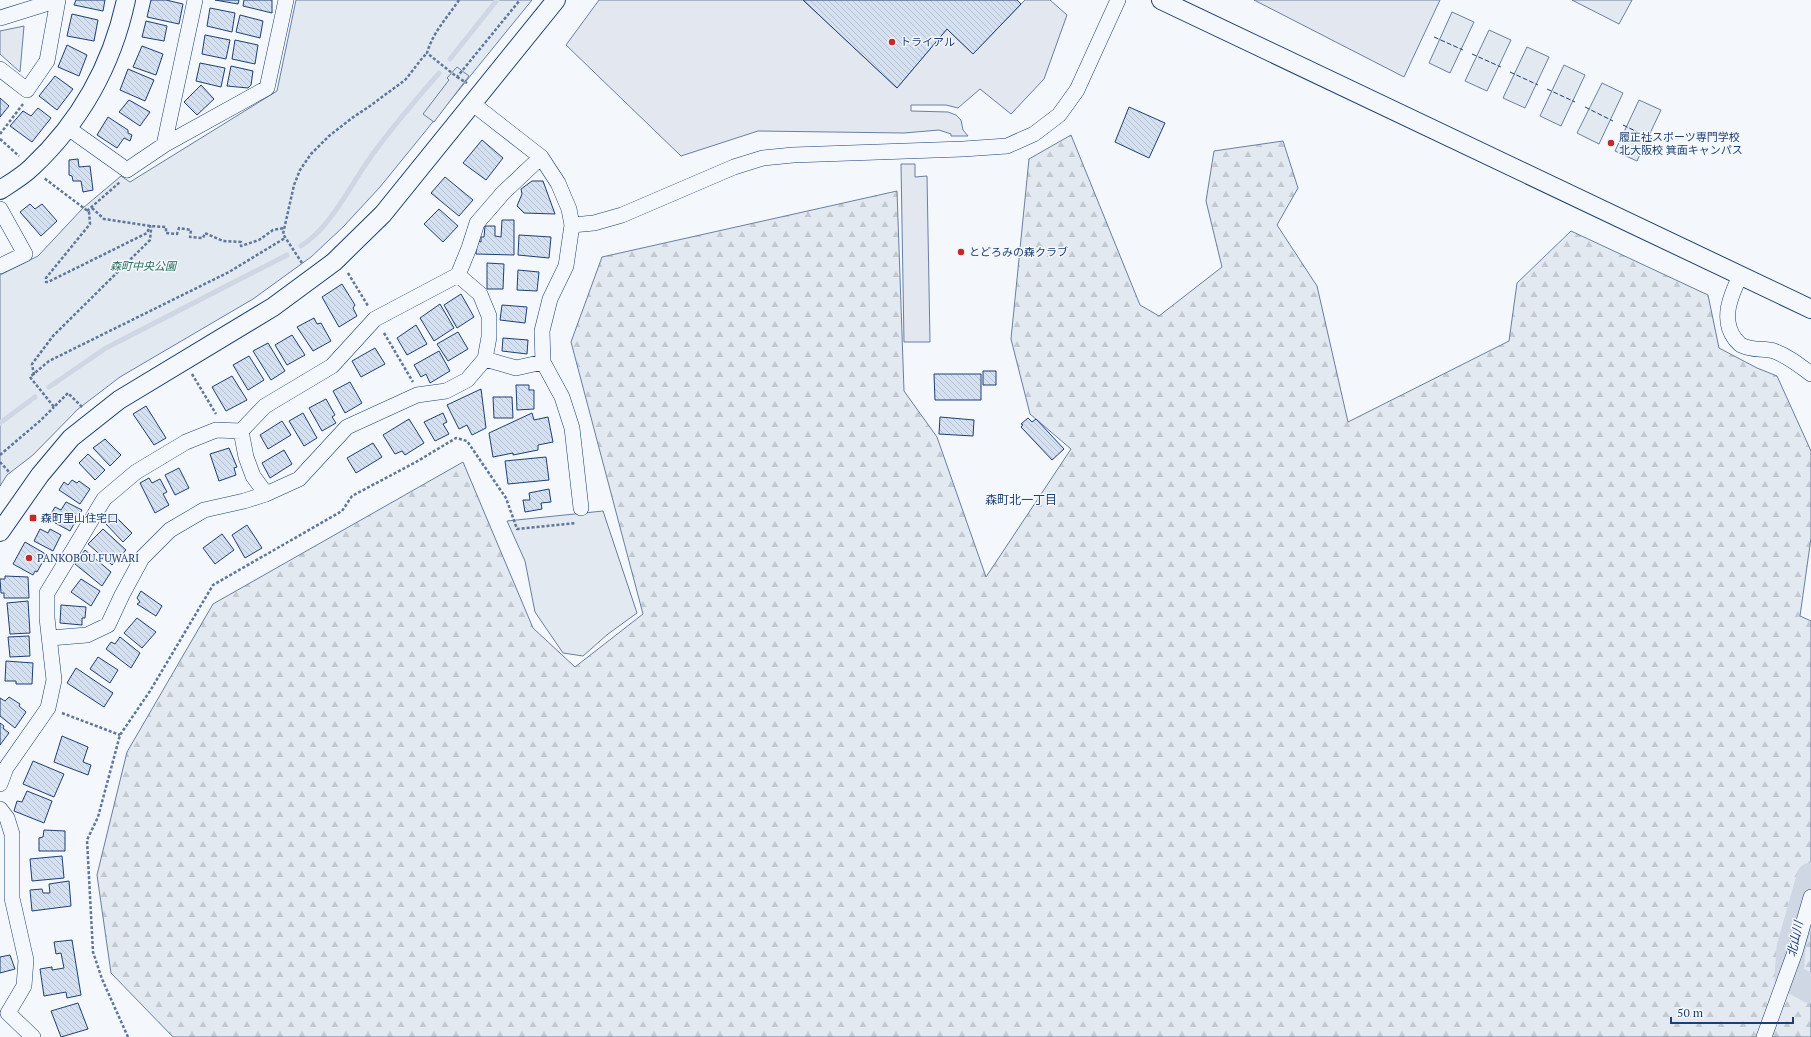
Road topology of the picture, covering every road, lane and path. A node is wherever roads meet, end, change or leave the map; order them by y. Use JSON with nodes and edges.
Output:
{"nodes":[{"id":1,"x":58,"y":0,"type":"edge"},
{"id":2,"x":126,"y":0,"type":"edge"},
{"id":3,"x":195,"y":0,"type":"edge"},
{"id":4,"x":286,"y":0,"type":"edge"},
{"id":5,"x":459,"y":0,"type":"edge"},
{"id":6,"x":520,"y":0,"type":"edge"},
{"id":7,"x":556,"y":0,"type":"edge"},
{"id":8,"x":1118,"y":0,"type":"edge"},
{"id":9,"x":1161,"y":0,"type":"edge"},
{"id":10,"x":0,"y":18,"type":"edge"},
{"id":11,"x":427,"y":53,"type":"junction"},
{"id":12,"x":0,"y":69,"type":"edge"},
{"id":13,"x":457,"y":77,"type":"junction"},
{"id":14,"x":470,"y":86,"type":"dead end"},
{"id":15,"x":27,"y":90,"type":"junction"},
{"id":16,"x":473,"y":104,"type":"junction"},
{"id":17,"x":68,"y":128,"type":"junction"},
{"id":18,"x":0,"y":134,"type":"edge"},
{"id":19,"x":0,"y":139,"type":"edge"},
{"id":20,"x":164,"y":145,"type":"junction"},
{"id":21,"x":541,"y":157,"type":"junction"},
{"id":22,"x":32,"y":168,"type":"junction"},
{"id":23,"x":125,"y":178,"type":"dead end"},
{"id":24,"x":0,"y":190,"type":"edge"},
{"id":25,"x":92,"y":208,"type":"junction"},
{"id":26,"x":0,"y":209,"type":"edge"},
{"id":27,"x":88,"y":211,"type":"junction"},
{"id":28,"x":572,"y":225,"type":"junction"},
{"id":29,"x":150,"y":226,"type":"junction"},
{"id":30,"x":284,"y":228,"type":"junction"},
{"id":31,"x":285,"y":238,"type":"junction"},
{"id":32,"x":302,"y":263,"type":"dead end"},
{"id":33,"x":0,"y":266,"type":"edge"},
{"id":34,"x":458,"y":275,"type":"junction"},
{"id":35,"x":1740,"y":276,"type":"junction"},
{"id":36,"x":1811,"y":309,"type":"edge"},
{"id":37,"x":485,"y":359,"type":"junction"},
{"id":38,"x":543,"y":362,"type":"junction"},
{"id":39,"x":190,"y":371,"type":"dead end"},
{"id":40,"x":1811,"y":374,"type":"edge"},
{"id":41,"x":34,"y":375,"type":"junction"},
{"id":42,"x":54,"y":406,"type":"junction"},
{"id":43,"x":82,"y":407,"type":"dead end"},
{"id":44,"x":225,"y":430,"type":"junction"},
{"id":45,"x":241,"y":431,"type":"junction"},
{"id":46,"x":0,"y":455,"type":"edge"},
{"id":47,"x":0,"y":462,"type":"edge"},
{"id":48,"x":10,"y":473,"type":"dead end"},
{"id":49,"x":266,"y":494,"type":"junction"},
{"id":50,"x":581,"y":508,"type":"joint"},
{"id":51,"x":0,"y":532,"type":"edge"},
{"id":52,"x":50,"y":638,"type":"junction"},
{"id":53,"x":48,"y":707,"type":"junction"},
{"id":54,"x":120,"y":735,"type":"junction"},
{"id":55,"x":0,"y":784,"type":"edge"},
{"id":56,"x":0,"y":809,"type":"edge"},
{"id":57,"x":1811,"y":897,"type":"edge"},
{"id":58,"x":4,"y":1010,"type":"edge"},
{"id":59,"x":33,"y":1037,"type":"edge"},
{"id":60,"x":128,"y":1037,"type":"edge"},
{"id":61,"x":1764,"y":1037,"type":"edge"}],
"edges":[{"from":1,"to":10,"type":"street"},
{"from":1,"to":15,"type":"street"},
{"from":2,"to":17,"type":"street"},
{"from":3,"to":20,"type":"street"},
{"from":4,"to":20,"type":"street"},
{"from":5,"to":11,"type":"path"},
{"from":6,"to":13,"type":"path"},
{"from":7,"to":16,"type":"street"},
{"from":8,"to":28,"type":"street"},
{"from":9,"to":35,"type":"street"},
{"from":11,"to":13,"type":"path"},
{"from":11,"to":30,"type":"path"},
{"from":12,"to":15,"type":"street"},
{"from":13,"to":14,"type":"path"},
{"from":15,"to":18,"type":"path"},
{"from":16,"to":21,"type":"street"},
{"from":16,"to":51,"type":"street"},
{"from":17,"to":20,"type":"street"},
{"from":17,"to":22,"type":"street"},
{"from":19,"to":22,"type":"path"},
{"from":21,"to":28,"type":"street"},
{"from":21,"to":34,"type":"street"},
{"from":22,"to":24,"type":"street"},
{"from":22,"to":27,"type":"path"},
{"from":23,"to":25,"type":"path"},
{"from":25,"to":27,"type":"path"},
{"from":25,"to":29,"type":"path"},
{"from":26,"to":33,"type":"street"},
{"from":27,"to":29,"type":"path"},
{"from":28,"to":38,"type":"street"},
{"from":29,"to":30,"type":"path"},
{"from":29,"to":41,"type":"path"},
{"from":30,"to":31,"type":"path"},
{"from":31,"to":32,"type":"path"},
{"from":31,"to":41,"type":"path"},
{"from":34,"to":37,"type":"street"},
{"from":34,"to":45,"type":"street"},
{"from":35,"to":36,"type":"street"},
{"from":35,"to":40,"type":"street"},
{"from":37,"to":38,"type":"street"},
{"from":37,"to":49,"type":"street"},
{"from":38,"to":50,"type":"street"},
{"from":39,"to":44,"type":"path"},
{"from":41,"to":42,"type":"path"},
{"from":42,"to":43,"type":"path"},
{"from":42,"to":46,"type":"path"},
{"from":44,"to":45,"type":"street"},
{"from":44,"to":52,"type":"street"},
{"from":45,"to":49,"type":"street"},
{"from":47,"to":48,"type":"path"},
{"from":49,"to":52,"type":"street"},
{"from":50,"to":54,"type":"path"},
{"from":52,"to":53,"type":"street"},
{"from":53,"to":54,"type":"path"},
{"from":53,"to":55,"type":"street"},
{"from":54,"to":60,"type":"path"},
{"from":56,"to":58,"type":"street"},
{"from":57,"to":61,"type":"street"},
{"from":58,"to":59,"type":"street"}]}
